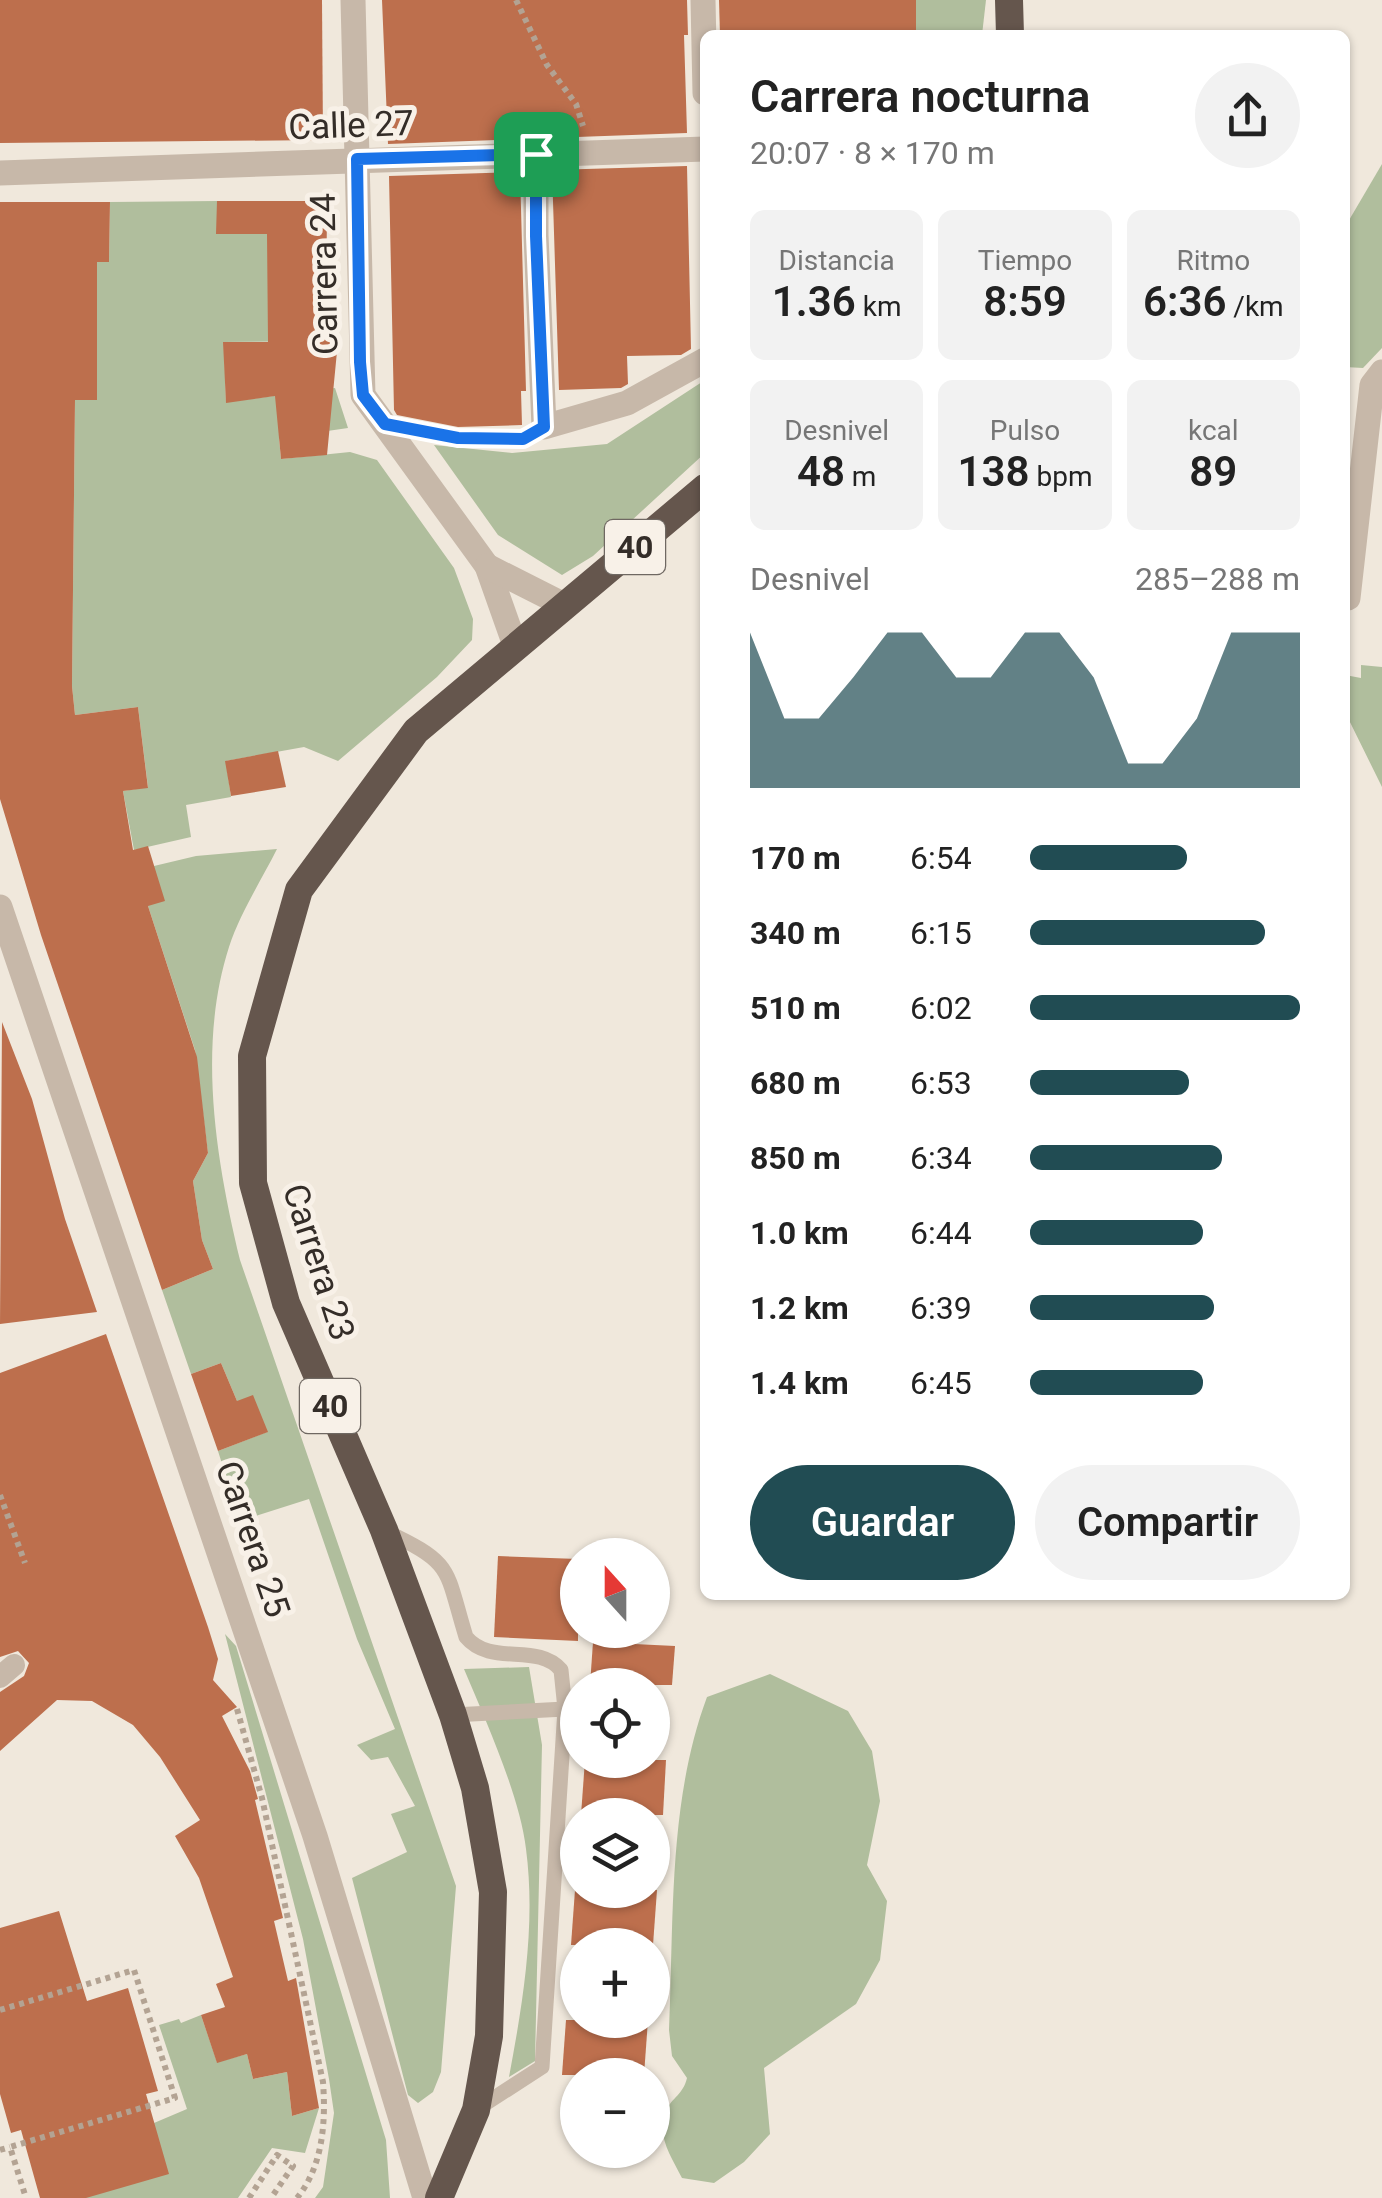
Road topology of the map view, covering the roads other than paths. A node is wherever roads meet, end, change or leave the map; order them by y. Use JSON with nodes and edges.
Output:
{"nodes":[{"id":1,"x":354,"y":0,"type":"edge"},
{"id":2,"x":703,"y":0,"type":"edge"},
{"id":3,"x":1008,"y":0,"type":"edge"},
{"id":4,"x":704,"y":30,"type":"edge"},
{"id":5,"x":1010,"y":30,"type":"edge"},
{"id":6,"x":700,"y":149,"type":"edge"},
{"id":7,"x":536,"y":154,"type":"junction"},
{"id":8,"x":357,"y":159,"type":"junction"},
{"id":9,"x":0,"y":173,"type":"edge"},
{"id":10,"x":700,"y":363,"type":"edge"},
{"id":11,"x":1382,"y":372,"type":"edge"},
{"id":12,"x":700,"y":492,"type":"edge"},
{"id":13,"x":487,"y":566,"type":"junction"},
{"id":14,"x":1350,"y":580,"type":"edge"},
{"id":15,"x":566,"y":606,"type":"junction"},
{"id":16,"x":516,"y":648,"type":"junction"},
{"id":17,"x":0,"y":907,"type":"edge"},
{"id":18,"x":384,"y":1530,"type":"junction"},
{"id":19,"x":560,"y":1669,"type":"edge"},
{"id":20,"x":560,"y":1709,"type":"edge"},
{"id":21,"x":454,"y":1715,"type":"junction"},
{"id":22,"x":561,"y":1778,"type":"edge"},
{"id":23,"x":476,"y":2110,"type":"junction"},
{"id":24,"x":425,"y":2198,"type":"edge"},
{"id":25,"x":440,"y":2198,"type":"edge"}],
"edges":[{"from":1,"to":8,"type":"street","name":"Carrera 24"},
{"from":2,"to":4,"type":"street"},
{"from":3,"to":5,"type":"highway"},
{"from":6,"to":7,"type":"street","name":"Calle 27"},
{"from":7,"to":8,"type":"street","name":"Calle 27"},
{"from":7,"to":10,"type":"street"},
{"from":8,"to":9,"type":"street","name":"Calle 27"},
{"from":8,"to":13,"type":"street","name":"Carrera 24"},
{"from":11,"to":14,"type":"street"},
{"from":12,"to":15,"type":"highway","name":"Carrera 23","number":"40"},
{"from":13,"to":15,"type":"street","name":"Carrera 24"},
{"from":13,"to":16,"type":"street","name":"Carrera 24"},
{"from":15,"to":16,"type":"highway","name":"Carrera 23","number":"40"},
{"from":16,"to":18,"type":"highway","name":"Carrera 23","number":"40"},
{"from":17,"to":24,"type":"street","name":"Carrera 25"},
{"from":18,"to":19,"type":"lane"},
{"from":18,"to":21,"type":"highway","name":"Carrera 23","number":"40"},
{"from":20,"to":21,"type":"lane"},
{"from":21,"to":23,"type":"highway","name":"Carrera 23","number":"40"},
{"from":22,"to":23,"type":"lane"},
{"from":23,"to":25,"type":"highway","name":"Carrera 23","number":"40"}]}
